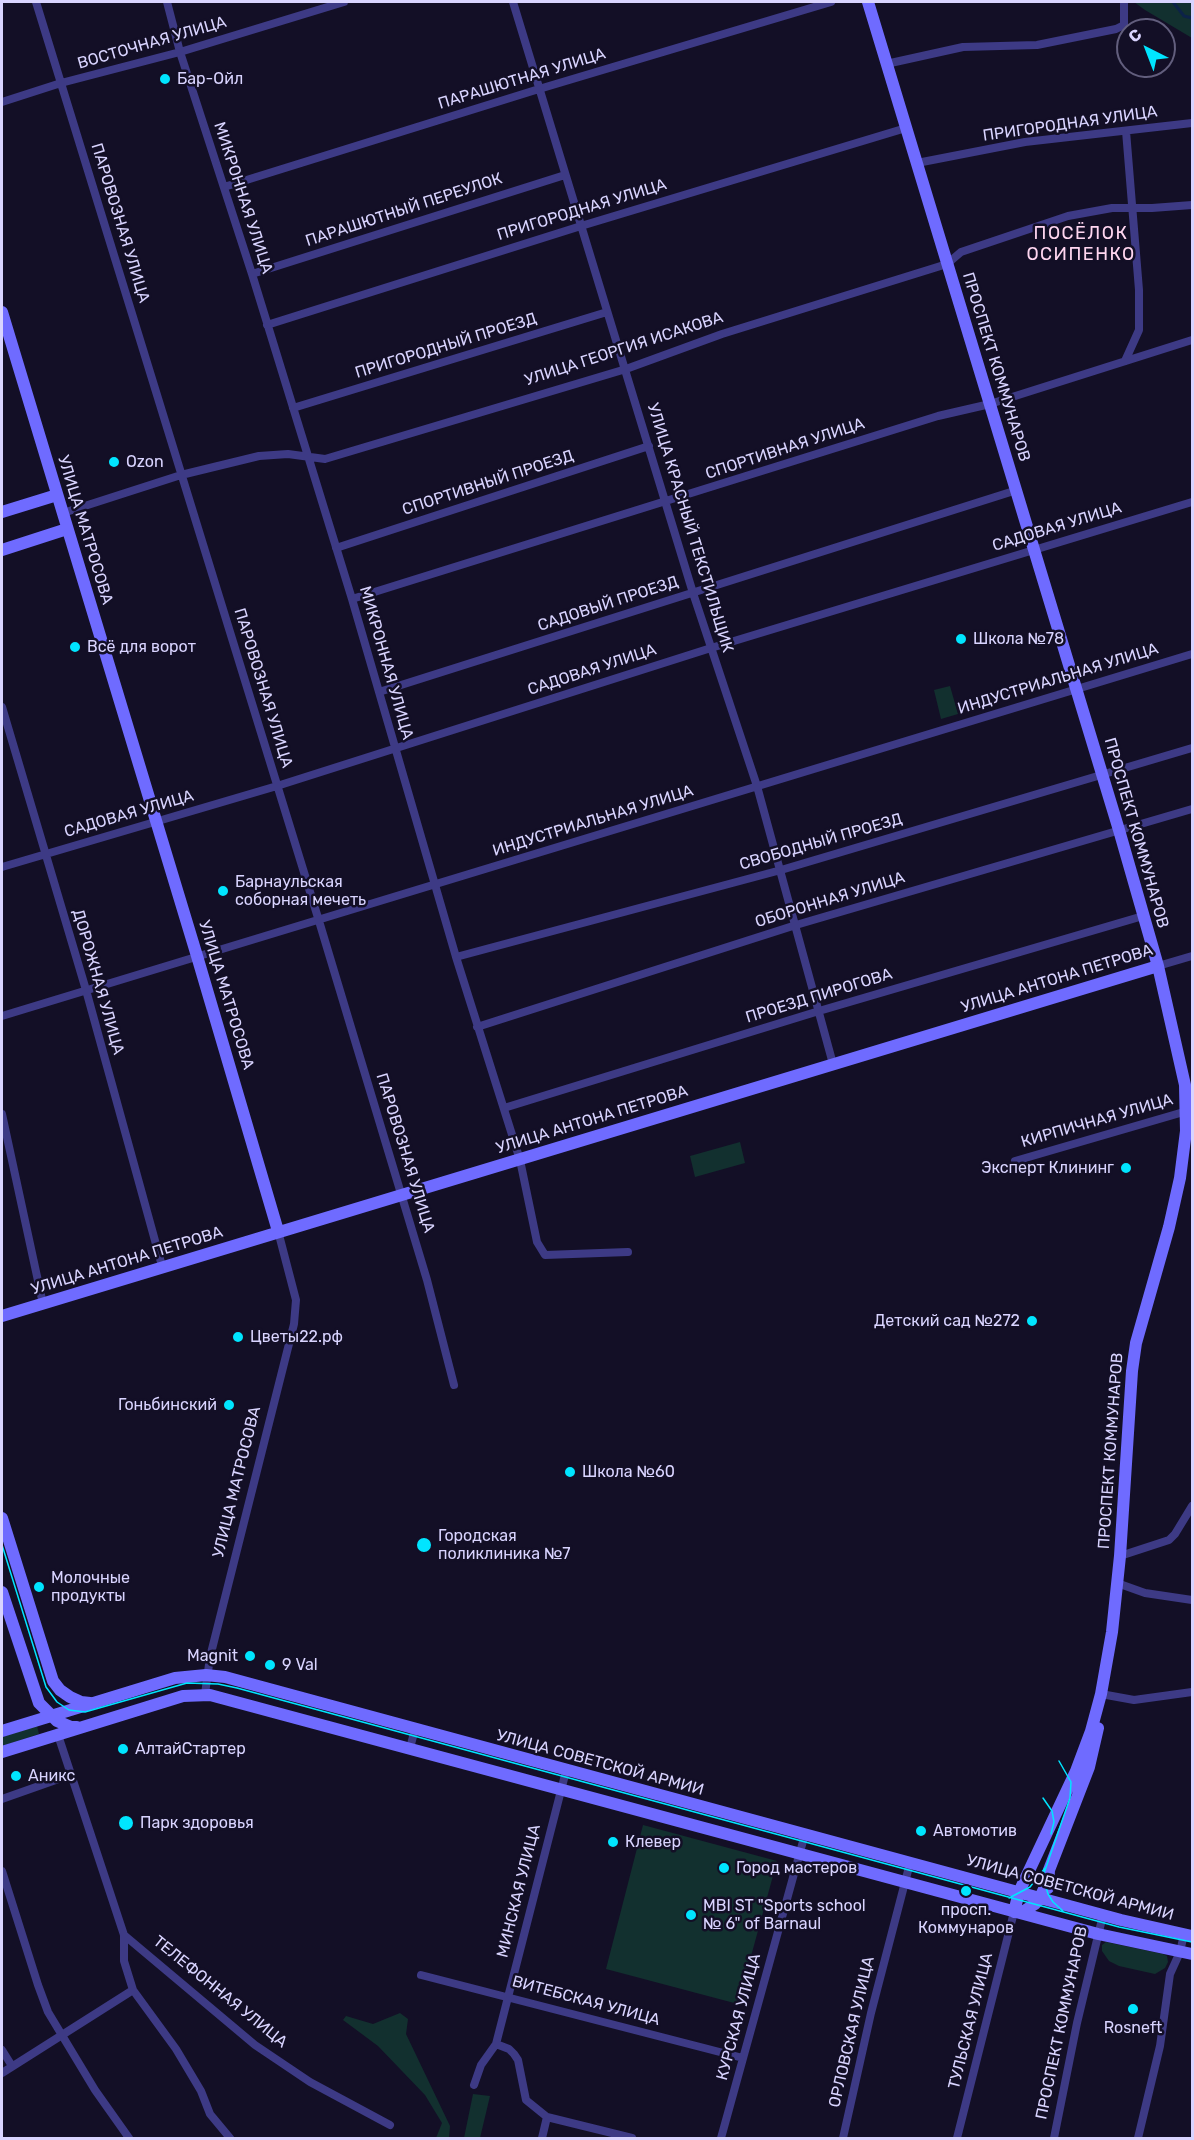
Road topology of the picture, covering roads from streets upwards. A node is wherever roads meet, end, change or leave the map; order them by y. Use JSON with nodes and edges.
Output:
{"nodes":[{"id":1,"x":36,"y":2,"type":"edge"},
{"id":2,"x":167,"y":2,"type":"edge"},
{"id":3,"x":344,"y":2,"type":"edge"},
{"id":4,"x":513,"y":2,"type":"edge"},
{"id":5,"x":831,"y":2,"type":"edge"},
{"id":6,"x":868,"y":2,"type":"edge"},
{"id":7,"x":1124,"y":2,"type":"edge"},
{"id":8,"x":180,"y":52,"type":"junction"},
{"id":9,"x":886,"y":64,"type":"junction"},
{"id":10,"x":61,"y":83,"type":"junction"},
{"id":11,"x":539,"y":89,"type":"junction"},
{"id":12,"x":2,"y":102,"type":"edge"},
{"id":13,"x":1192,"y":123,"type":"edge"},
{"id":14,"x":906,"y":128,"type":"junction"},
{"id":15,"x":1126,"y":131,"type":"junction"},
{"id":16,"x":917,"y":163,"type":"junction"},
{"id":17,"x":565,"y":175,"type":"junction"},
{"id":18,"x":224,"y":187,"type":"junction"},
{"id":19,"x":1192,"y":205,"type":"edge"},
{"id":20,"x":1133,"y":208,"type":"junction"},
{"id":21,"x":581,"y":226,"type":"junction"},
{"id":22,"x":947,"y":264,"type":"junction"},
{"id":23,"x":252,"y":274,"type":"junction"},
{"id":24,"x":2,"y":312,"type":"edge"},
{"id":25,"x":608,"y":312,"type":"junction"},
{"id":26,"x":267,"y":325,"type":"junction"},
{"id":27,"x":1192,"y":340,"type":"edge"},
{"id":28,"x":1125,"y":361,"type":"junction"},
{"id":29,"x":626,"y":369,"type":"junction"},
{"id":30,"x":990,"y":404,"type":"junction"},
{"id":31,"x":292,"y":408,"type":"junction"},
{"id":32,"x":649,"y":447,"type":"junction"},
{"id":33,"x":307,"y":457,"type":"junction"},
{"id":34,"x":181,"y":475,"type":"junction"},
{"id":35,"x":1017,"y":490,"type":"junction"},
{"id":36,"x":57,"y":495,"type":"junction"},
{"id":37,"x":667,"y":502,"type":"junction"},
{"id":38,"x":1192,"y":502,"type":"edge"},
{"id":39,"x":2,"y":512,"type":"edge"},
{"id":40,"x":63,"y":513,"type":"junction"},
{"id":41,"x":67,"y":529,"type":"junction"},
{"id":42,"x":336,"y":548,"type":"junction"},
{"id":43,"x":2,"y":550,"type":"edge"},
{"id":44,"x":1034,"y":550,"type":"junction"},
{"id":45,"x":693,"y":593,"type":"junction"},
{"id":46,"x":352,"y":599,"type":"junction"},
{"id":47,"x":711,"y":648,"type":"junction"},
{"id":48,"x":1192,"y":654,"type":"edge"},
{"id":49,"x":1076,"y":688,"type":"junction"},
{"id":50,"x":379,"y":692,"type":"junction"},
{"id":51,"x":2,"y":707,"type":"edge"},
{"id":52,"x":396,"y":748,"type":"junction"},
{"id":53,"x":1192,"y":748,"type":"edge"},
{"id":54,"x":1102,"y":775,"type":"junction"},
{"id":55,"x":277,"y":786,"type":"junction"},
{"id":56,"x":757,"y":786,"type":"junction"},
{"id":57,"x":1192,"y":809,"type":"edge"},
{"id":58,"x":156,"y":821,"type":"junction"},
{"id":59,"x":1119,"y":830,"type":"junction"},
{"id":60,"x":46,"y":854,"type":"junction"},
{"id":61,"x":2,"y":867,"type":"edge"},
{"id":62,"x":781,"y":870,"type":"junction"},
{"id":63,"x":435,"y":884,"type":"junction"},
{"id":64,"x":1143,"y":916,"type":"junction"},
{"id":65,"x":319,"y":921,"type":"junction"},
{"id":66,"x":796,"y":925,"type":"junction"},
{"id":67,"x":197,"y":956,"type":"junction"},
{"id":68,"x":1192,"y":956,"type":"edge"},
{"id":69,"x":456,"y":957,"type":"junction"},
{"id":70,"x":1158,"y":966,"type":"junction"},
{"id":71,"x":86,"y":990,"type":"junction"},
{"id":72,"x":819,"y":1011,"type":"junction"},
{"id":73,"x":2,"y":1016,"type":"edge"},
{"id":74,"x":477,"y":1027,"type":"junction"},
{"id":75,"x":833,"y":1064,"type":"junction"},
{"id":76,"x":504,"y":1108,"type":"junction"},
{"id":77,"x":1187,"y":1111,"type":"junction"},
{"id":78,"x":2,"y":1114,"type":"edge"},
{"id":79,"x":520,"y":1160,"type":"junction"},
{"id":80,"x":1015,"y":1161,"type":"dead end"},
{"id":81,"x":402,"y":1195,"type":"junction"},
{"id":82,"x":279,"y":1232,"type":"junction"},
{"id":83,"x":628,"y":1252,"type":"dead end"},
{"id":84,"x":162,"y":1266,"type":"junction"},
{"id":85,"x":43,"y":1304,"type":"junction"},
{"id":86,"x":2,"y":1316,"type":"edge"},
{"id":87,"x":454,"y":1385,"type":"dead end"},
{"id":88,"x":1192,"y":1506,"type":"edge"},
{"id":89,"x":2,"y":1518,"type":"edge"},
{"id":90,"x":1120,"y":1556,"type":"junction"},
{"id":91,"x":1117,"y":1583,"type":"junction"},
{"id":92,"x":2,"y":1592,"type":"edge"},
{"id":93,"x":1192,"y":1600,"type":"edge"},
{"id":94,"x":206,"y":1675,"type":"junction"},
{"id":95,"x":60,"y":1690,"type":"junction"},
{"id":96,"x":1192,"y":1692,"type":"edge"},
{"id":97,"x":205,"y":1694,"type":"junction"},
{"id":98,"x":1101,"y":1694,"type":"junction"},
{"id":99,"x":91,"y":1703,"type":"junction"},
{"id":100,"x":50,"y":1716,"type":"junction"},
{"id":101,"x":61,"y":1724,"type":"junction"},
{"id":102,"x":416,"y":1729,"type":"junction"},
{"id":103,"x":2,"y":1731,"type":"edge"},
{"id":104,"x":410,"y":1748,"type":"junction"},
{"id":105,"x":2,"y":1752,"type":"edge"},
{"id":106,"x":566,"y":1771,"type":"junction"},
{"id":107,"x":70,"y":1775,"type":"junction"},
{"id":108,"x":560,"y":1790,"type":"junction"},
{"id":109,"x":2,"y":1799,"type":"edge"},
{"id":110,"x":805,"y":1834,"type":"junction"},
{"id":111,"x":799,"y":1854,"type":"junction"},
{"id":112,"x":910,"y":1863,"type":"junction"},
{"id":113,"x":2,"y":1871,"type":"edge"},
{"id":114,"x":1048,"y":1880,"type":"junction"},
{"id":115,"x":904,"y":1882,"type":"junction"},
{"id":116,"x":1019,"y":1892,"type":"junction"},
{"id":117,"x":1040,"y":1898,"type":"junction"},
{"id":118,"x":1066,"y":1905,"type":"junction"},
{"id":119,"x":1014,"y":1912,"type":"junction"},
{"id":120,"x":1103,"y":1915,"type":"junction"},
{"id":121,"x":1098,"y":1934,"type":"junction"},
{"id":122,"x":124,"y":1935,"type":"junction"},
{"id":123,"x":1188,"y":1935,"type":"edge"},
{"id":124,"x":1186,"y":1953,"type":"edge"},
{"id":125,"x":421,"y":1975,"type":"dead end"},
{"id":126,"x":133,"y":1990,"type":"junction"},
{"id":127,"x":507,"y":1996,"type":"junction"},
{"id":128,"x":64,"y":2036,"type":"junction"},
{"id":129,"x":496,"y":2044,"type":"junction"},
{"id":130,"x":2,"y":2050,"type":"edge"},
{"id":131,"x":743,"y":2058,"type":"junction"},
{"id":132,"x":12,"y":2066,"type":"junction"},
{"id":133,"x":2,"y":2073,"type":"edge"},
{"id":134,"x":474,"y":2085,"type":"dead end"},
{"id":135,"x":547,"y":2116,"type":"junction"},
{"id":136,"x":390,"y":2125,"type":"dead end"},
{"id":137,"x":129,"y":2139,"type":"edge"},
{"id":138,"x":230,"y":2139,"type":"edge"},
{"id":139,"x":542,"y":2139,"type":"edge"},
{"id":140,"x":632,"y":2139,"type":"edge"},
{"id":141,"x":721,"y":2139,"type":"edge"},
{"id":142,"x":843,"y":2139,"type":"edge"},
{"id":143,"x":957,"y":2139,"type":"edge"},
{"id":144,"x":1054,"y":2139,"type":"edge"},
{"id":145,"x":1138,"y":2139,"type":"edge"}],
"edges":[{"from":1,"to":10,"type":"street","name":"ПАРОВОЗНАЯ УЛИЦА"},
{"from":2,"to":8,"type":"street","name":"МИКРОННАЯ УЛИЦА"},
{"from":3,"to":8,"type":"street","name":"ВОСТОЧНАЯ УЛИЦА"},
{"from":4,"to":11,"type":"street","name":"УЛИЦА КРАСНЫЙ ТЕКСТИЛЬЩИК"},
{"from":5,"to":11,"type":"street","name":"ПАРАШЮТНАЯ УЛИЦА"},
{"from":6,"to":9,"type":"street","name":"ПРОСПЕКТ КОММУНАРОВ"},
{"from":7,"to":9,"type":"street"},
{"from":8,"to":10,"type":"street","name":"ВОСТОЧНАЯ УЛИЦА"},
{"from":8,"to":18,"type":"street","name":"МИКРОННАЯ УЛИЦА"},
{"from":9,"to":14,"type":"street","name":"ПРОСПЕКТ КОММУНАРОВ"},
{"from":10,"to":12,"type":"street","name":"ВОСТОЧНАЯ УЛИЦА"},
{"from":10,"to":34,"type":"street","name":"ПАРОВОЗНАЯ УЛИЦА"},
{"from":11,"to":17,"type":"street","name":"УЛИЦА КРАСНЫЙ ТЕКСТИЛЬЩИК"},
{"from":11,"to":18,"type":"street","name":"ПАРАШЮТНАЯ УЛИЦА"},
{"from":13,"to":15,"type":"street","name":"ПРИГОРОДНАЯ УЛИЦА"},
{"from":14,"to":16,"type":"street","name":"ПРОСПЕКТ КОММУНАРОВ"},
{"from":14,"to":21,"type":"street","name":"ПРИГОРОДНАЯ УЛИЦА"},
{"from":15,"to":16,"type":"street","name":"ПРИГОРОДНАЯ УЛИЦА"},
{"from":15,"to":20,"type":"street"},
{"from":16,"to":22,"type":"street","name":"ПРОСПЕКТ КОММУНАРОВ"},
{"from":17,"to":21,"type":"street","name":"УЛИЦА КРАСНЫЙ ТЕКСТИЛЬЩИК"},
{"from":17,"to":23,"type":"street","name":"ПАРАШЮТНЫЙ ПЕРЕУЛОК"},
{"from":18,"to":23,"type":"street","name":"МИКРОННАЯ УЛИЦА"},
{"from":19,"to":20,"type":"street","name":"УЛИЦА ГЕОРГИЯ ИСАКОВА"},
{"from":20,"to":22,"type":"street","name":"УЛИЦА ГЕОРГИЯ ИСАКОВА"},
{"from":20,"to":28,"type":"street"},
{"from":21,"to":25,"type":"street","name":"УЛИЦА КРАСНЫЙ ТЕКСТИЛЬЩИК"},
{"from":21,"to":26,"type":"street","name":"ПРИГОРОДНАЯ УЛИЦА"},
{"from":22,"to":29,"type":"street","name":"УЛИЦА ГЕОРГИЯ ИСАКОВА"},
{"from":22,"to":30,"type":"street","name":"ПРОСПЕКТ КОММУНАРОВ"},
{"from":23,"to":26,"type":"street","name":"МИКРОННАЯ УЛИЦА"},
{"from":24,"to":36,"type":"street","name":"УЛИЦА МАТРОСОВА"},
{"from":25,"to":29,"type":"street","name":"УЛИЦА КРАСНЫЙ ТЕКСТИЛЬЩИК"},
{"from":25,"to":31,"type":"street","name":"ПРИГОРОДНЫЙ ПРОЕЗД"},
{"from":26,"to":31,"type":"street","name":"МИКРОННАЯ УЛИЦА"},
{"from":27,"to":28,"type":"street","name":"СПОРТИВНАЯ УЛИЦА"},
{"from":28,"to":30,"type":"street","name":"СПОРТИВНАЯ УЛИЦА"},
{"from":29,"to":32,"type":"street","name":"УЛИЦА КРАСНЫЙ ТЕКСТИЛЬЩИК"},
{"from":29,"to":33,"type":"street","name":"УЛИЦА ГЕОРГИЯ ИСАКОВА"},
{"from":30,"to":35,"type":"street","name":"ПРОСПЕКТ КОММУНАРОВ"},
{"from":30,"to":37,"type":"street","name":"СПОРТИВНАЯ УЛИЦА"},
{"from":31,"to":33,"type":"street","name":"МИКРОННАЯ УЛИЦА"},
{"from":32,"to":37,"type":"street","name":"УЛИЦА КРАСНЫЙ ТЕКСТИЛЬЩИК"},
{"from":32,"to":42,"type":"street","name":"СПОРТИВНЫЙ ПРОЕЗД"},
{"from":33,"to":34,"type":"street","name":"УЛИЦА ГЕОРГИЯ ИСАКОВА"},
{"from":33,"to":42,"type":"street","name":"МИКРОННАЯ УЛИЦА"},
{"from":34,"to":40,"type":"street","name":"УЛИЦА ГЕОРГИЯ ИСАКОВА"},
{"from":34,"to":55,"type":"street","name":"ПАРОВОЗНАЯ УЛИЦА"},
{"from":35,"to":44,"type":"street","name":"ПРОСПЕКТ КОММУНАРОВ"},
{"from":35,"to":45,"type":"street","name":"САДОВЫЙ ПРОЕЗД"},
{"from":36,"to":39,"type":"street"},
{"from":36,"to":40,"type":"street","name":"УЛИЦА МАТРОСОВА"},
{"from":37,"to":45,"type":"street","name":"УЛИЦА КРАСНЫЙ ТЕКСТИЛЬЩИК"},
{"from":37,"to":46,"type":"street","name":"СПОРТИВНАЯ УЛИЦА"},
{"from":38,"to":44,"type":"street","name":"САДОВАЯ УЛИЦА"},
{"from":40,"to":41,"type":"street","name":"УЛИЦА МАТРОСОВА"},
{"from":41,"to":43,"type":"street"},
{"from":41,"to":58,"type":"street","name":"УЛИЦА МАТРОСОВА"},
{"from":42,"to":46,"type":"street","name":"МИКРОННАЯ УЛИЦА"},
{"from":44,"to":47,"type":"street","name":"САДОВАЯ УЛИЦА"},
{"from":44,"to":49,"type":"street","name":"ПРОСПЕКТ КОММУНАРОВ"},
{"from":45,"to":47,"type":"street","name":"УЛИЦА КРАСНЫЙ ТЕКСТИЛЬЩИК"},
{"from":45,"to":50,"type":"street","name":"САДОВЫЙ ПРОЕЗД"},
{"from":46,"to":50,"type":"street","name":"МИКРОННАЯ УЛИЦА"},
{"from":47,"to":52,"type":"street","name":"САДОВАЯ УЛИЦА"},
{"from":47,"to":56,"type":"street","name":"УЛИЦА КРАСНЫЙ ТЕКСТИЛЬЩИК"},
{"from":48,"to":49,"type":"street","name":"ИНДУСТРИАЛЬНАЯ УЛИЦА"},
{"from":49,"to":54,"type":"street","name":"ПРОСПЕКТ КОММУНАРОВ"},
{"from":49,"to":56,"type":"street","name":"ИНДУСТРИАЛЬНАЯ УЛИЦА"},
{"from":50,"to":52,"type":"street","name":"МИКРОННАЯ УЛИЦА"},
{"from":51,"to":60,"type":"street","name":"ДОРОЖНАЯ УЛИЦА"},
{"from":52,"to":55,"type":"street","name":"САДОВАЯ УЛИЦА"},
{"from":52,"to":63,"type":"street","name":"МИКРОННАЯ УЛИЦА"},
{"from":53,"to":54,"type":"street","name":"СВОБОДНЫЙ ПРОЕЗД"},
{"from":54,"to":59,"type":"street","name":"ПРОСПЕКТ КОММУНАРОВ"},
{"from":54,"to":62,"type":"street","name":"СВОБОДНЫЙ ПРОЕЗД"},
{"from":55,"to":58,"type":"street","name":"САДОВАЯ УЛИЦА"},
{"from":55,"to":65,"type":"street","name":"ПАРОВОЗНАЯ УЛИЦА"},
{"from":56,"to":62,"type":"street","name":"УЛИЦА КРАСНЫЙ ТЕКСТИЛЬЩИК"},
{"from":56,"to":63,"type":"street","name":"ИНДУСТРИАЛЬНАЯ УЛИЦА"},
{"from":57,"to":59,"type":"street","name":"ОБОРОННАЯ УЛИЦА"},
{"from":58,"to":60,"type":"street","name":"САДОВАЯ УЛИЦА"},
{"from":58,"to":67,"type":"street","name":"УЛИЦА МАТРОСОВА"},
{"from":59,"to":64,"type":"street","name":"ПРОСПЕКТ КОММУНАРОВ"},
{"from":59,"to":66,"type":"street","name":"ОБОРОННАЯ УЛИЦА"},
{"from":60,"to":61,"type":"street","name":"САДОВАЯ УЛИЦА"},
{"from":60,"to":71,"type":"street","name":"ДОРОЖНАЯ УЛИЦА"},
{"from":62,"to":66,"type":"street","name":"УЛИЦА КРАСНЫЙ ТЕКСТИЛЬЩИК"},
{"from":62,"to":69,"type":"street","name":"СВОБОДНЫЙ ПРОЕЗД"},
{"from":63,"to":65,"type":"street","name":"ИНДУСТРИАЛЬНАЯ УЛИЦА"},
{"from":63,"to":69,"type":"street","name":"МИКРОННАЯ УЛИЦА"},
{"from":64,"to":70,"type":"street","name":"ПРОСПЕКТ КОММУНАРОВ"},
{"from":64,"to":72,"type":"street","name":"ПРОЕЗД ПИРОГОВА"},
{"from":65,"to":67,"type":"street","name":"ИНДУСТРИАЛЬНАЯ УЛИЦА"},
{"from":65,"to":81,"type":"street","name":"ПАРОВОЗНАЯ УЛИЦА"},
{"from":66,"to":72,"type":"street","name":"УЛИЦА КРАСНЫЙ ТЕКСТИЛЬЩИК"},
{"from":66,"to":74,"type":"street","name":"ОБОРОННАЯ УЛИЦА"},
{"from":67,"to":71,"type":"street","name":"ИНДУСТРИАЛЬНАЯ УЛИЦА"},
{"from":67,"to":82,"type":"street","name":"УЛИЦА МАТРОСОВА"},
{"from":68,"to":70,"type":"street","name":"УЛИЦА АНТОНА ПЕТРОВА"},
{"from":69,"to":74,"type":"street","name":"МИКРОННАЯ УЛИЦА"},
{"from":70,"to":75,"type":"street","name":"УЛИЦА АНТОНА ПЕТРОВА"},
{"from":70,"to":77,"type":"street","name":"ПРОСПЕКТ КОММУНАРОВ"},
{"from":71,"to":73,"type":"street","name":"ИНДУСТРИАЛЬНАЯ УЛИЦА"},
{"from":71,"to":84,"type":"street","name":"ДОРОЖНАЯ УЛИЦА"},
{"from":72,"to":75,"type":"street","name":"УЛИЦА КРАСНЫЙ ТЕКСТИЛЬЩИК"},
{"from":72,"to":76,"type":"street","name":"ПРОЕЗД ПИРОГОВА"},
{"from":74,"to":76,"type":"street","name":"МИКРОННАЯ УЛИЦА"},
{"from":75,"to":79,"type":"street","name":"УЛИЦА АНТОНА ПЕТРОВА"},
{"from":76,"to":79,"type":"street","name":"МИКРОННАЯ УЛИЦА"},
{"from":77,"to":80,"type":"street","name":"КИРПИЧНАЯ УЛИЦА"},
{"from":77,"to":90,"type":"street","name":"ПРОСПЕКТ КОММУНАРОВ"},
{"from":78,"to":85,"type":"street"},
{"from":79,"to":81,"type":"street","name":"УЛИЦА АНТОНА ПЕТРОВА"},
{"from":79,"to":83,"type":"street","name":"МИКРОННАЯ УЛИЦА"},
{"from":81,"to":82,"type":"street","name":"УЛИЦА АНТОНА ПЕТРОВА"},
{"from":81,"to":87,"type":"street","name":"ПАРОВОЗНАЯ УЛИЦА"},
{"from":82,"to":84,"type":"street","name":"УЛИЦА АНТОНА ПЕТРОВА"},
{"from":82,"to":94,"type":"street","name":"УЛИЦА МАТРОСОВА"},
{"from":84,"to":85,"type":"street","name":"УЛИЦА АНТОНА ПЕТРОВА"},
{"from":85,"to":86,"type":"street","name":"УЛИЦА АНТОНА ПЕТРОВА"},
{"from":88,"to":90,"type":"street"},
{"from":89,"to":95,"type":"street"},
{"from":90,"to":91,"type":"street","name":"ПРОСПЕКТ КОММУНАРОВ"},
{"from":91,"to":93,"type":"street"},
{"from":91,"to":98,"type":"street","name":"ПРОСПЕКТ КОММУНАРОВ"},
{"from":92,"to":100,"type":"street"},
{"from":94,"to":97,"type":"street","name":"УЛИЦА МАТРОСОВА"},
{"from":94,"to":99,"type":"street","name":"УЛИЦА СОВЕТСКОЙ АРМИИ"},
{"from":94,"to":102,"type":"street","name":"УЛИЦА СОВЕТСКОЙ АРМИИ"},
{"from":95,"to":99,"type":"street"},
{"from":95,"to":101,"type":"street"},
{"from":96,"to":98,"type":"street"},
{"from":97,"to":101,"type":"street","name":"УЛИЦА СОВЕТСКОЙ АРМИИ"},
{"from":97,"to":104,"type":"street","name":"УЛИЦА СОВЕТСКОЙ АРМИИ"},
{"from":98,"to":114,"type":"street","name":"ПРОСПЕКТ КОММУНАРОВ"},
{"from":98,"to":116,"type":"street","name":"ПРОСПЕКТ КОММУНАРОВ"},
{"from":99,"to":101,"type":"street","name":"УЛИЦА СОВЕТСКОЙ АРМИИ"},
{"from":100,"to":101,"type":"street"},
{"from":100,"to":101,"type":"street","name":"УЛИЦА СОВЕТСКОЙ АРМИИ"},
{"from":100,"to":103,"type":"street","name":"УЛИЦА СОВЕТСКОЙ АРМИИ"},
{"from":101,"to":105,"type":"street","name":"УЛИЦА СОВЕТСКОЙ АРМИИ"},
{"from":101,"to":107,"type":"street"},
{"from":102,"to":104,"type":"street"},
{"from":102,"to":106,"type":"street","name":"УЛИЦА СОВЕТСКОЙ АРМИИ"},
{"from":104,"to":108,"type":"street","name":"УЛИЦА СОВЕТСКОЙ АРМИИ"},
{"from":106,"to":108,"type":"street","name":"МИНСКАЯ УЛИЦА"},
{"from":106,"to":110,"type":"street","name":"УЛИЦА СОВЕТСКОЙ АРМИИ"},
{"from":107,"to":109,"type":"street"},
{"from":107,"to":122,"type":"street"},
{"from":108,"to":111,"type":"street","name":"УЛИЦА СОВЕТСКОЙ АРМИИ"},
{"from":108,"to":127,"type":"street","name":"МИНСКАЯ УЛИЦА"},
{"from":110,"to":111,"type":"street","name":"КУРСКАЯ УЛИЦА"},
{"from":110,"to":112,"type":"street","name":"УЛИЦА СОВЕТСКОЙ АРМИИ"},
{"from":111,"to":115,"type":"street","name":"УЛИЦА СОВЕТСКОЙ АРМИИ"},
{"from":111,"to":131,"type":"street","name":"КУРСКАЯ УЛИЦА"},
{"from":112,"to":115,"type":"street","name":"ОРЛОВСКАЯ УЛИЦА"},
{"from":112,"to":116,"type":"street","name":"УЛИЦА СОВЕТСКОЙ АРМИИ"},
{"from":113,"to":128,"type":"street"},
{"from":114,"to":117,"type":"street"},
{"from":114,"to":118,"type":"street","name":"ПРОСПЕКТ КОММУНАРОВ"},
{"from":115,"to":119,"type":"street","name":"УЛИЦА СОВЕТСКОЙ АРМИИ"},
{"from":115,"to":142,"type":"street","name":"ОРЛОВСКАЯ УЛИЦА"},
{"from":116,"to":117,"type":"street","name":"УЛИЦА СОВЕТСКОЙ АРМИИ"},
{"from":116,"to":119,"type":"street","name":"ПРОСПЕКТ КОММУНАРОВ"},
{"from":117,"to":118,"type":"street","name":"УЛИЦА СОВЕТСКОЙ АРМИИ"},
{"from":117,"to":119,"type":"street"},
{"from":118,"to":120,"type":"street","name":"УЛИЦА СОВЕТСКОЙ АРМИИ"},
{"from":119,"to":121,"type":"street","name":"УЛИЦА СОВЕТСКОЙ АРМИИ"},
{"from":119,"to":143,"type":"street","name":"ТУЛЬСКАЯ УЛИЦА"},
{"from":120,"to":121,"type":"street","name":"ПРОСПЕКТ КОММУНАРОВ"},
{"from":120,"to":123,"type":"street","name":"УЛИЦА СОВЕТСКОЙ АРМИИ"},
{"from":121,"to":124,"type":"street","name":"УЛИЦА СОВЕТСКОЙ АРМИИ"},
{"from":121,"to":144,"type":"street","name":"ПРОСПЕКТ КОММУНАРОВ"},
{"from":122,"to":126,"type":"street"},
{"from":122,"to":136,"type":"street","name":"ТЕЛЕФОННАЯ УЛИЦА"},
{"from":123,"to":124,"type":"street"},
{"from":124,"to":145,"type":"street"},
{"from":125,"to":127,"type":"street","name":"ВИТЕБСКАЯ УЛИЦА"},
{"from":126,"to":128,"type":"street"},
{"from":126,"to":138,"type":"street"},
{"from":127,"to":129,"type":"street","name":"МИНСКАЯ УЛИЦА"},
{"from":127,"to":131,"type":"street","name":"ВИТЕБСКАЯ УЛИЦА"},
{"from":128,"to":132,"type":"street"},
{"from":128,"to":137,"type":"street"},
{"from":129,"to":134,"type":"street","name":"МИНСКАЯ УЛИЦА"},
{"from":129,"to":135,"type":"street"},
{"from":130,"to":132,"type":"street"},
{"from":131,"to":141,"type":"street","name":"КУРСКАЯ УЛИЦА"},
{"from":132,"to":133,"type":"street"},
{"from":135,"to":139,"type":"street"},
{"from":135,"to":140,"type":"street"}]}
